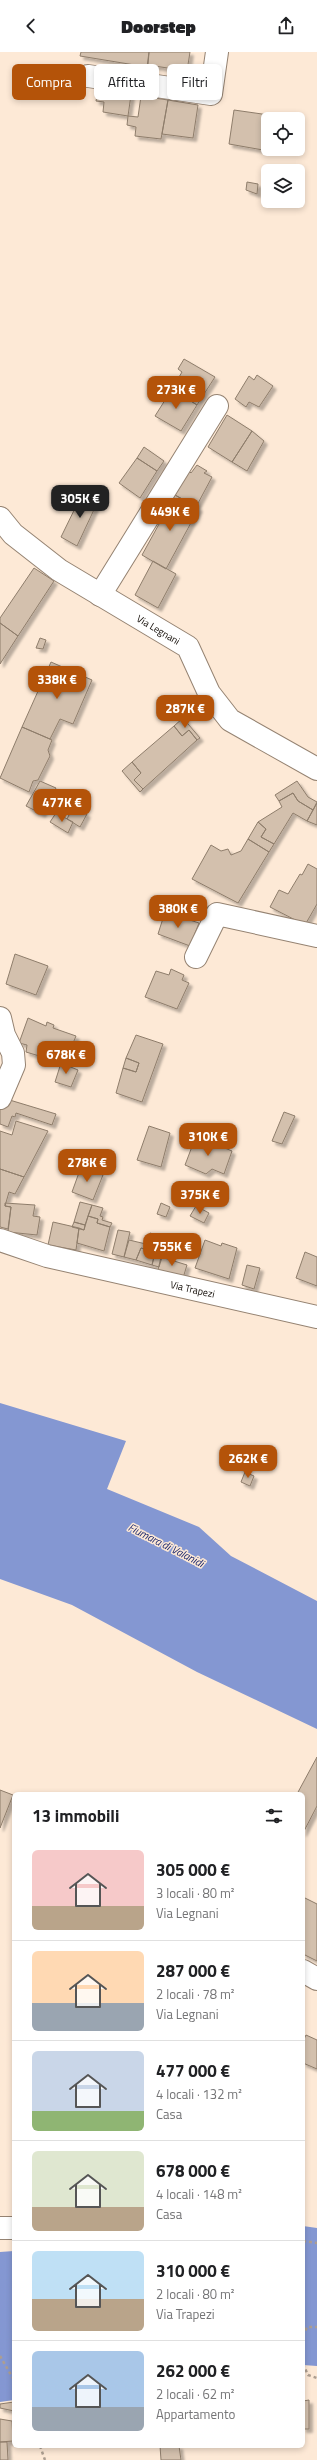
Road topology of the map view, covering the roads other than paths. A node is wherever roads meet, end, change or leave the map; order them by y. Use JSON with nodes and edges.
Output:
{"nodes":[{"id":1,"x":217,"y":52,"type":"edge"},
{"id":2,"x":88,"y":76,"type":"dead end"},
{"id":3,"x":217,"y":406,"type":"dead end"},
{"id":4,"x":0,"y":518,"type":"edge"},
{"id":5,"x":100,"y":595,"type":"junction"},
{"id":6,"x":317,"y":769,"type":"edge"},
{"id":7,"x":317,"y":936,"type":"edge"},
{"id":8,"x":196,"y":957,"type":"dead end"},
{"id":9,"x":0,"y":1018,"type":"edge"},
{"id":10,"x":0,"y":1098,"type":"edge"},
{"id":11,"x":0,"y":1240,"type":"edge"},
{"id":12,"x":317,"y":1317,"type":"edge"},
{"id":13,"x":305,"y":1972,"type":"edge"},
{"id":14,"x":317,"y":1979,"type":"edge"},
{"id":15,"x":0,"y":2228,"type":"edge"},
{"id":16,"x":12,"y":2228,"type":"edge"}],
"edges":[{"from":1,"to":2,"type":"street"},
{"from":3,"to":5,"type":"street"},
{"from":4,"to":5,"type":"street","name":"Via Legnani"},
{"from":5,"to":6,"type":"street","name":"Via Legnani"},
{"from":7,"to":8,"type":"street"},
{"from":9,"to":10,"type":"street"},
{"from":11,"to":12,"type":"street","name":"Via Trapezi"},
{"from":13,"to":14,"type":"street"},
{"from":15,"to":16,"type":"street"}]}
